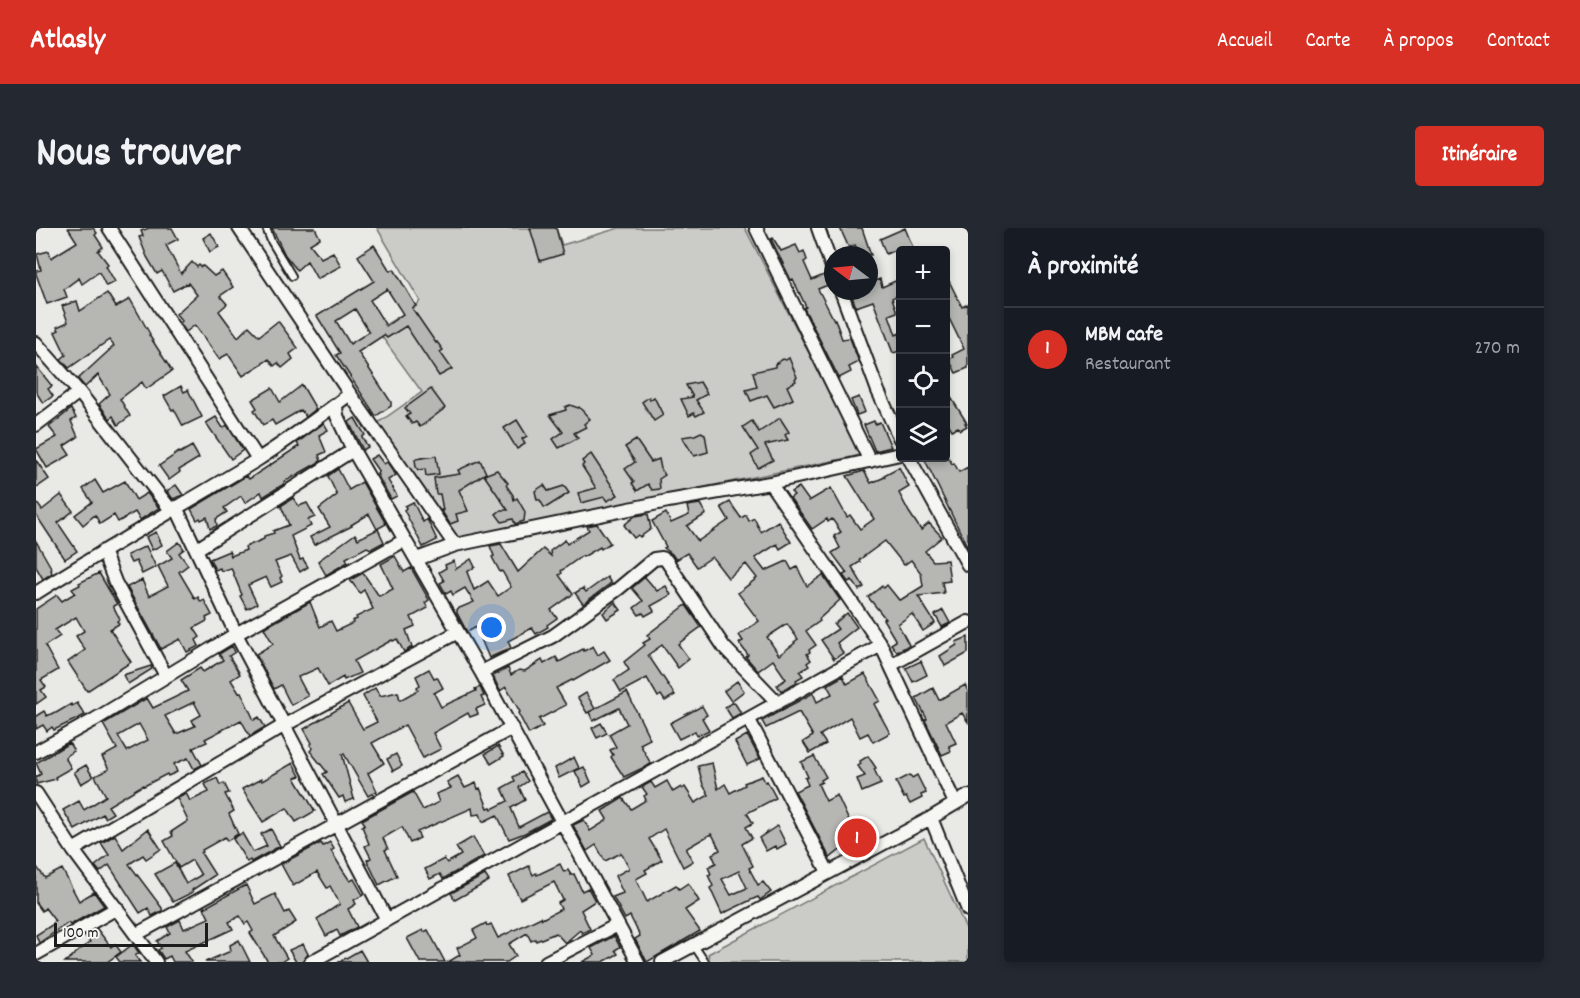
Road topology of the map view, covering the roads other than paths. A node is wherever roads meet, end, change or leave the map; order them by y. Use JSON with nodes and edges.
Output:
{"nodes":[{"id":1,"x":110,"y":228,"type":"edge"},
{"id":2,"x":239,"y":228,"type":"edge"},
{"id":3,"x":267,"y":228,"type":"edge"},
{"id":4,"x":756,"y":228,"type":"edge"},
{"id":5,"x":818,"y":228,"type":"edge"},
{"id":6,"x":824,"y":246,"type":"edge"},
{"id":7,"x":292,"y":276,"type":"dead end"},
{"id":8,"x":844,"y":300,"type":"edge"},
{"id":9,"x":36,"y":343,"type":"edge"},
{"id":10,"x":79,"y":392,"type":"junction"},
{"id":11,"x":350,"y":394,"type":"junction"},
{"id":12,"x":336,"y":406,"type":"junction"},
{"id":13,"x":36,"y":425,"type":"edge"},
{"id":14,"x":896,"y":430,"type":"edge"},
{"id":15,"x":353,"y":450,"type":"junction"},
{"id":16,"x":896,"y":455,"type":"edge"},
{"id":17,"x":258,"y":459,"type":"junction"},
{"id":18,"x":870,"y":461,"type":"junction"},
{"id":19,"x":911,"y":462,"type":"edge"},
{"id":20,"x":770,"y":483,"type":"junction"},
{"id":21,"x":174,"y":509,"type":"junction"},
{"id":22,"x":405,"y":540,"type":"junction"},
{"id":23,"x":455,"y":545,"type":"junction"},
{"id":24,"x":197,"y":549,"type":"junction"},
{"id":25,"x":103,"y":551,"type":"junction"},
{"id":26,"x":417,"y":559,"type":"junction"},
{"id":27,"x":968,"y":565,"type":"edge"},
{"id":28,"x":38,"y":588,"type":"edge"},
{"id":29,"x":968,"y":622,"type":"edge"},
{"id":30,"x":458,"y":632,"type":"junction"},
{"id":31,"x":236,"y":634,"type":"junction"},
{"id":32,"x":881,"y":645,"type":"junction"},
{"id":33,"x":891,"y":665,"type":"junction"},
{"id":34,"x":481,"y":672,"type":"junction"},
{"id":35,"x":166,"y":676,"type":"junction"},
{"id":36,"x":778,"y":703,"type":"junction"},
{"id":37,"x":749,"y":720,"type":"junction"},
{"id":38,"x":283,"y":726,"type":"junction"},
{"id":39,"x":512,"y":728,"type":"junction"},
{"id":40,"x":36,"y":752,"type":"edge"},
{"id":41,"x":36,"y":794,"type":"edge"},
{"id":42,"x":968,"y":796,"type":"edge"},
{"id":43,"x":955,"y":803,"type":"junction"},
{"id":44,"x":931,"y":818,"type":"junction"},
{"id":45,"x":561,"y":822,"type":"junction"},
{"id":46,"x":335,"y":824,"type":"junction"},
{"id":47,"x":74,"y":849,"type":"junction"},
{"id":48,"x":828,"y":872,"type":"junction"},
{"id":49,"x":117,"y":908,"type":"junction"},
{"id":50,"x":968,"y":909,"type":"edge"},
{"id":51,"x":387,"y":920,"type":"junction"},
{"id":52,"x":617,"y":925,"type":"junction"},
{"id":53,"x":137,"y":934,"type":"junction"},
{"id":54,"x":693,"y":944,"type":"junction"},
{"id":55,"x":36,"y":954,"type":"edge"},
{"id":56,"x":156,"y":962,"type":"edge"},
{"id":57,"x":311,"y":962,"type":"edge"},
{"id":58,"x":546,"y":962,"type":"edge"},
{"id":59,"x":638,"y":962,"type":"edge"},
{"id":60,"x":662,"y":962,"type":"edge"},
{"id":61,"x":705,"y":962,"type":"edge"}],
"edges":[{"from":1,"to":17,"type":"street"},
{"from":2,"to":11,"type":"street"},
{"from":3,"to":7,"type":"lane"},
{"from":4,"to":18,"type":"street"},
{"from":5,"to":6,"type":"street"},
{"from":8,"to":14,"type":"street"},
{"from":9,"to":10,"type":"street"},
{"from":10,"to":13,"type":"street"},
{"from":10,"to":21,"type":"street"},
{"from":11,"to":12,"type":"street"},
{"from":11,"to":23,"type":"street"},
{"from":12,"to":15,"type":"street"},
{"from":12,"to":17,"type":"street"},
{"from":15,"to":22,"type":"street"},
{"from":15,"to":24,"type":"street"},
{"from":16,"to":18,"type":"street"},
{"from":17,"to":21,"type":"street"},
{"from":18,"to":20,"type":"street"},
{"from":19,"to":27,"type":"street"},
{"from":20,"to":23,"type":"street"},
{"from":20,"to":32,"type":"street"},
{"from":21,"to":24,"type":"street"},
{"from":21,"to":25,"type":"street"},
{"from":22,"to":26,"type":"street"},
{"from":22,"to":31,"type":"street"},
{"from":23,"to":26,"type":"street"},
{"from":24,"to":31,"type":"street"},
{"from":25,"to":28,"type":"street"},
{"from":25,"to":35,"type":"street"},
{"from":26,"to":30,"type":"street"},
{"from":29,"to":33,"type":"street"},
{"from":30,"to":34,"type":"street"},
{"from":30,"to":38,"type":"street"},
{"from":31,"to":35,"type":"street"},
{"from":31,"to":38,"type":"street"},
{"from":32,"to":33,"type":"street"},
{"from":32,"to":36,"type":"street"},
{"from":33,"to":43,"type":"street"},
{"from":34,"to":36,"type":"street"},
{"from":34,"to":39,"type":"street"},
{"from":35,"to":40,"type":"street"},
{"from":36,"to":37,"type":"street"},
{"from":37,"to":45,"type":"street"},
{"from":37,"to":48,"type":"street"},
{"from":38,"to":46,"type":"street"},
{"from":38,"to":47,"type":"street"},
{"from":39,"to":45,"type":"street"},
{"from":39,"to":46,"type":"street"},
{"from":41,"to":47,"type":"street"},
{"from":42,"to":43,"type":"street"},
{"from":43,"to":44,"type":"street"},
{"from":44,"to":48,"type":"street"},
{"from":44,"to":50,"type":"street"},
{"from":45,"to":51,"type":"street"},
{"from":45,"to":52,"type":"street"},
{"from":46,"to":51,"type":"street"},
{"from":46,"to":53,"type":"street"},
{"from":47,"to":49,"type":"street"},
{"from":48,"to":54,"type":"street"},
{"from":49,"to":53,"type":"street"},
{"from":49,"to":55,"type":"street"},
{"from":51,"to":57,"type":"street"},
{"from":52,"to":58,"type":"street"},
{"from":52,"to":59,"type":"street"},
{"from":53,"to":56,"type":"street"},
{"from":54,"to":60,"type":"street"},
{"from":54,"to":61,"type":"lane"}]}
